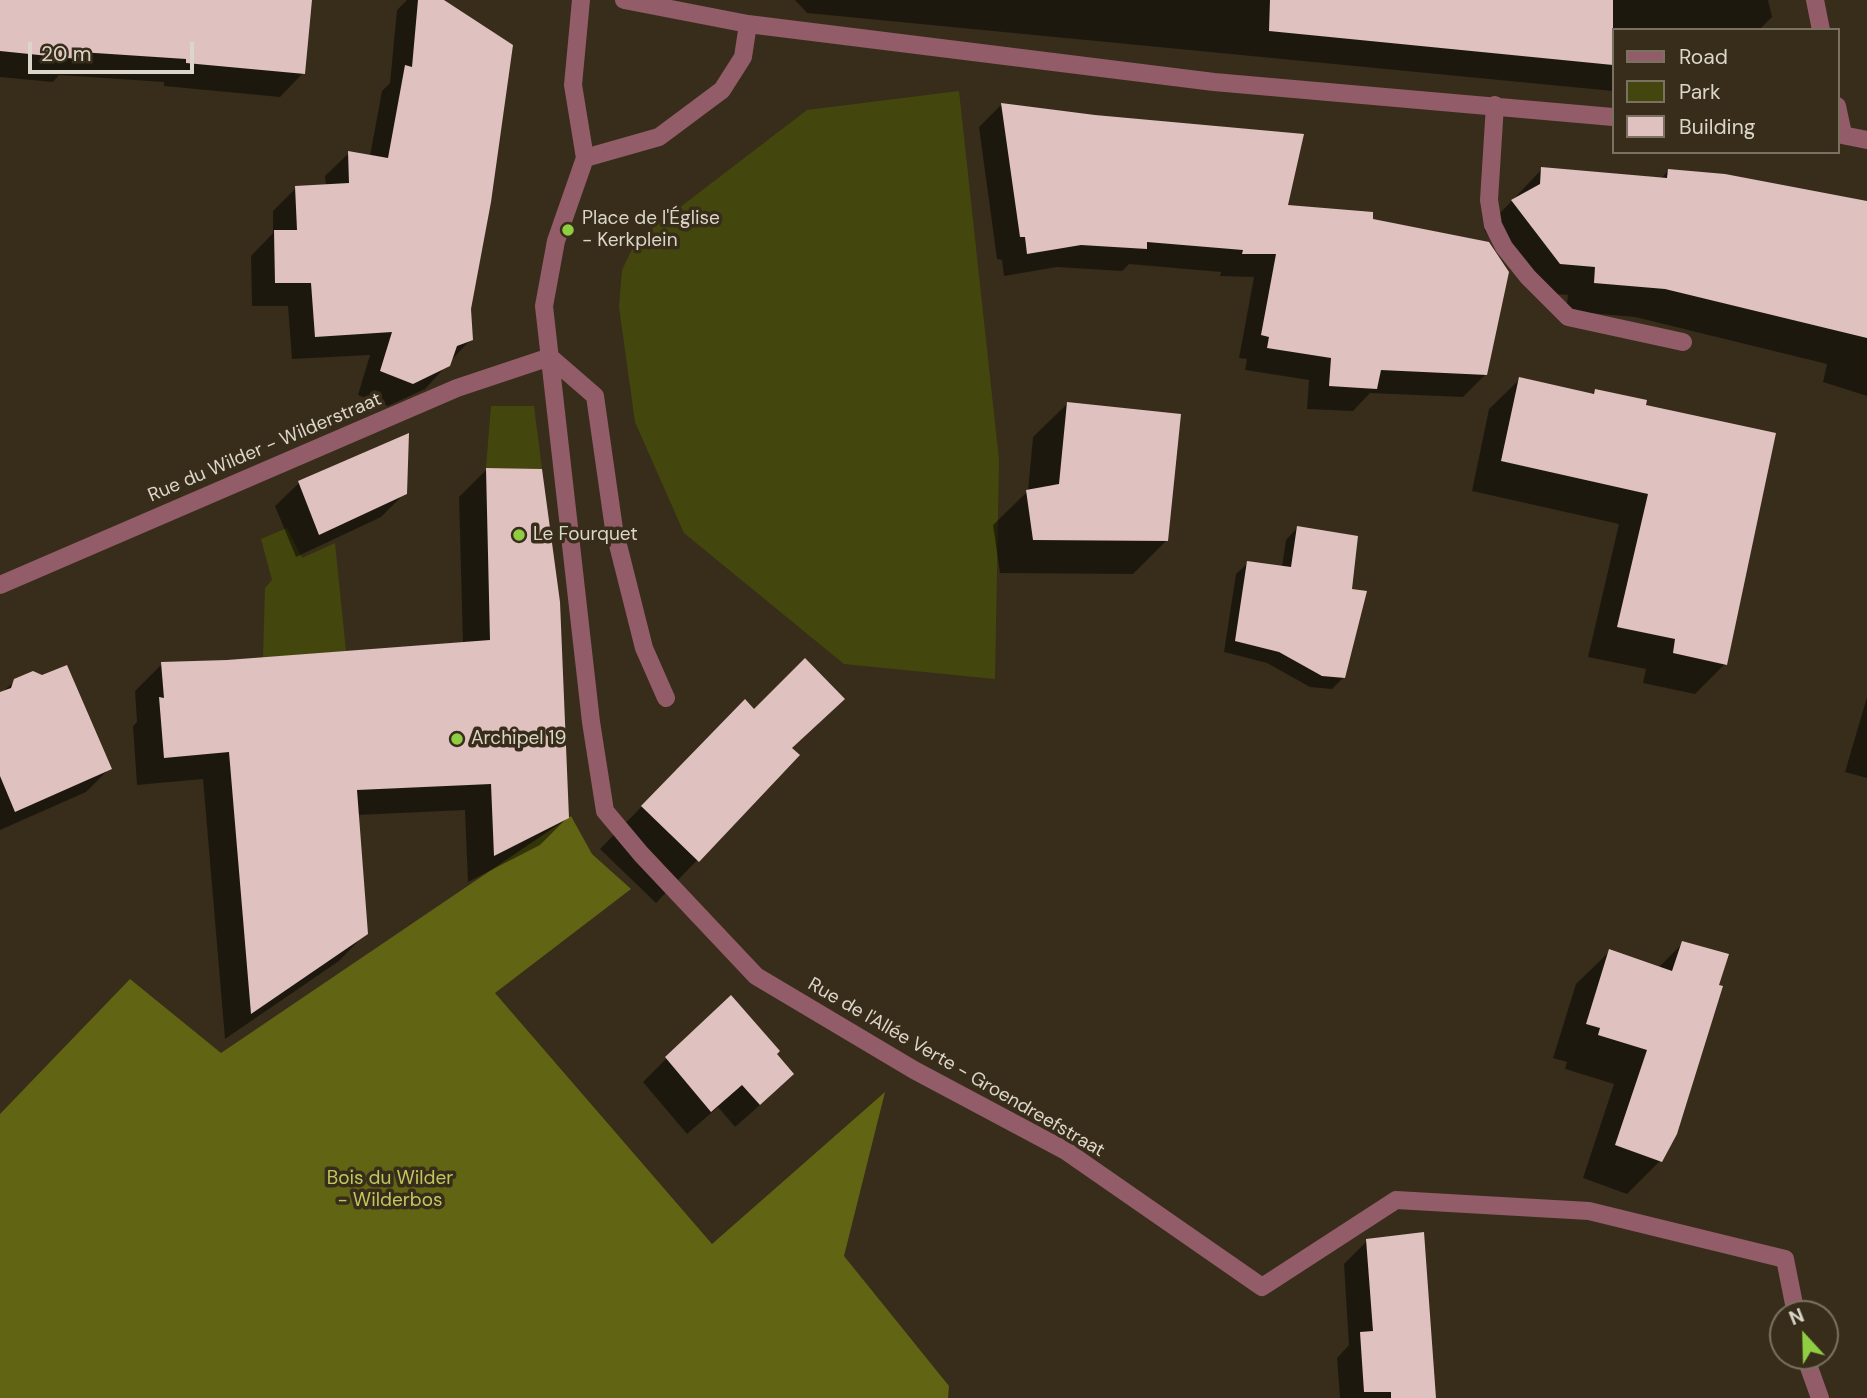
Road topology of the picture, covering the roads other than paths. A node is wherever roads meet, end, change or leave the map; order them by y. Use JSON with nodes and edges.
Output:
{"nodes":[{"id":1,"x":580,"y":0,"type":"edge"},
{"id":2,"x":624,"y":0,"type":"edge"},
{"id":3,"x":1815,"y":0,"type":"edge"},
{"id":4,"x":705,"y":9,"type":"edge"},
{"id":5,"x":748,"y":24,"type":"junction"},
{"id":6,"x":1821,"y":28,"type":"edge"},
{"id":7,"x":1495,"y":105,"type":"junction"},
{"id":8,"x":1612,"y":117,"type":"edge"},
{"id":9,"x":1840,"y":134,"type":"edge"},
{"id":10,"x":1867,"y":140,"type":"edge"},
{"id":11,"x":585,"y":158,"type":"junction"},
{"id":12,"x":1683,"y":342,"type":"dead end"},
{"id":13,"x":550,"y":356,"type":"junction"},
{"id":14,"x":0,"y":585,"type":"edge"},
{"id":15,"x":666,"y":698,"type":"dead end"},
{"id":16,"x":1793,"y":1300,"type":"edge"},
{"id":17,"x":1810,"y":1370,"type":"edge"},
{"id":18,"x":1820,"y":1398,"type":"edge"}],
"edges":[{"from":1,"to":11,"type":"street"},
{"from":2,"to":4,"type":"street"},
{"from":3,"to":6,"type":"street"},
{"from":4,"to":5,"type":"street"},
{"from":5,"to":7,"type":"street"},
{"from":5,"to":11,"type":"street"},
{"from":7,"to":8,"type":"street"},
{"from":7,"to":12,"type":"street"},
{"from":9,"to":10,"type":"street"},
{"from":11,"to":13,"type":"street"},
{"from":13,"to":14,"type":"street","name":"Rue du Wilder - Wilderstraat"},
{"from":13,"to":15,"type":"street"},
{"from":13,"to":16,"type":"street","name":"Rue de l'Allée Verte - Groendreefstraat"},
{"from":17,"to":18,"type":"street"}]}
